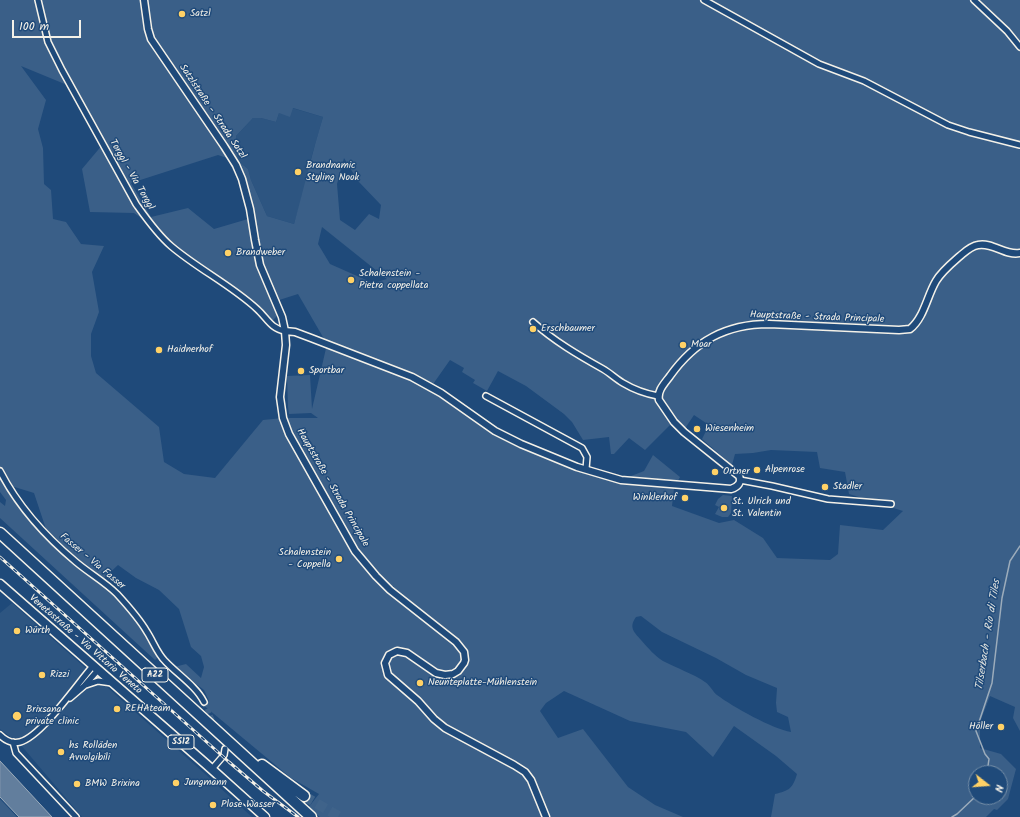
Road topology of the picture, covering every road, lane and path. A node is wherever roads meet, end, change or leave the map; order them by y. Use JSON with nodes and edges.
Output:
{"nodes":[{"id":1,"x":38,"y":0,"type":"edge"},
{"id":2,"x":144,"y":0,"type":"edge"},
{"id":3,"x":704,"y":0,"type":"edge"},
{"id":4,"x":974,"y":0,"type":"edge"},
{"id":5,"x":1020,"y":47,"type":"edge"},
{"id":6,"x":1020,"y":145,"type":"edge"},
{"id":7,"x":1020,"y":253,"type":"edge"},
{"id":8,"x":533,"y":322,"type":"dead end"},
{"id":9,"x":285,"y":331,"type":"junction"},
{"id":10,"x":486,"y":396,"type":"dead end"},
{"id":11,"x":658,"y":396,"type":"junction"},
{"id":12,"x":586,"y":469,"type":"junction"},
{"id":13,"x":0,"y":471,"type":"edge"},
{"id":14,"x":740,"y":480,"type":"junction"},
{"id":15,"x":891,"y":504,"type":"dead end"},
{"id":16,"x":0,"y":525,"type":"edge"},
{"id":17,"x":0,"y":533,"type":"edge"},
{"id":18,"x":0,"y":584,"type":"edge"},
{"id":19,"x":95,"y":668,"type":"junction"},
{"id":20,"x":113,"y":683,"type":"junction"},
{"id":21,"x":84,"y":686,"type":"junction"},
{"id":22,"x":64,"y":702,"type":"junction"},
{"id":23,"x":204,"y":702,"type":"tunnel mouth"},
{"id":24,"x":0,"y":735,"type":"edge"},
{"id":25,"x":13,"y":742,"type":"junction"},
{"id":26,"x":225,"y":749,"type":"dead end"},
{"id":27,"x":212,"y":769,"type":"junction"},
{"id":28,"x":304,"y":796,"type":"tunnel mouth"},
{"id":29,"x":76,"y":817,"type":"edge"},
{"id":30,"x":265,"y":817,"type":"edge"},
{"id":31,"x":311,"y":817,"type":"edge"},
{"id":32,"x":546,"y":817,"type":"edge"}],
"edges":[{"from":1,"to":9,"type":"street","name":"Torggl - Via Torggl"},
{"from":2,"to":9,"type":"street","name":"Satzlstraße - Strada Satzl"},
{"from":3,"to":6,"type":"street"},
{"from":4,"to":5,"type":"street"},
{"from":7,"to":11,"type":"street","name":"Hauptstraße - Strada Principale"},
{"from":8,"to":11,"type":"street"},
{"from":9,"to":12,"type":"street"},
{"from":9,"to":32,"type":"street","name":"Hauptstraße - Strada Principale"},
{"from":10,"to":12,"type":"street"},
{"from":11,"to":14,"type":"street"},
{"from":12,"to":14,"type":"street"},
{"from":13,"to":23,"type":"street","name":"Fasser - Via Fasser"},
{"from":14,"to":15,"type":"street"},
{"from":16,"to":28,"type":"highway","number":"A22"},
{"from":17,"to":31,"type":"highway","number":"A22"},
{"from":18,"to":19,"type":"main road","name":"Venetostraße - Via Vittorio Veneto","number":"SS12"},
{"from":19,"to":20,"type":"main road","name":"Venetostraße - Via Vittorio Veneto","number":"SS12"},
{"from":19,"to":21,"type":"street"},
{"from":19,"to":22,"type":"street"},
{"from":20,"to":21,"type":"street"},
{"from":20,"to":27,"type":"main road","name":"Venetostraße - Via Vittorio Veneto","number":"SS12"},
{"from":21,"to":22,"type":"street"},
{"from":22,"to":25,"type":"street"},
{"from":24,"to":25,"type":"street"},
{"from":25,"to":29,"type":"street"},
{"from":26,"to":27,"type":"street"},
{"from":27,"to":30,"type":"main road","name":"Venetostraße - Via Vittorio Veneto","number":"SS12"}]}
